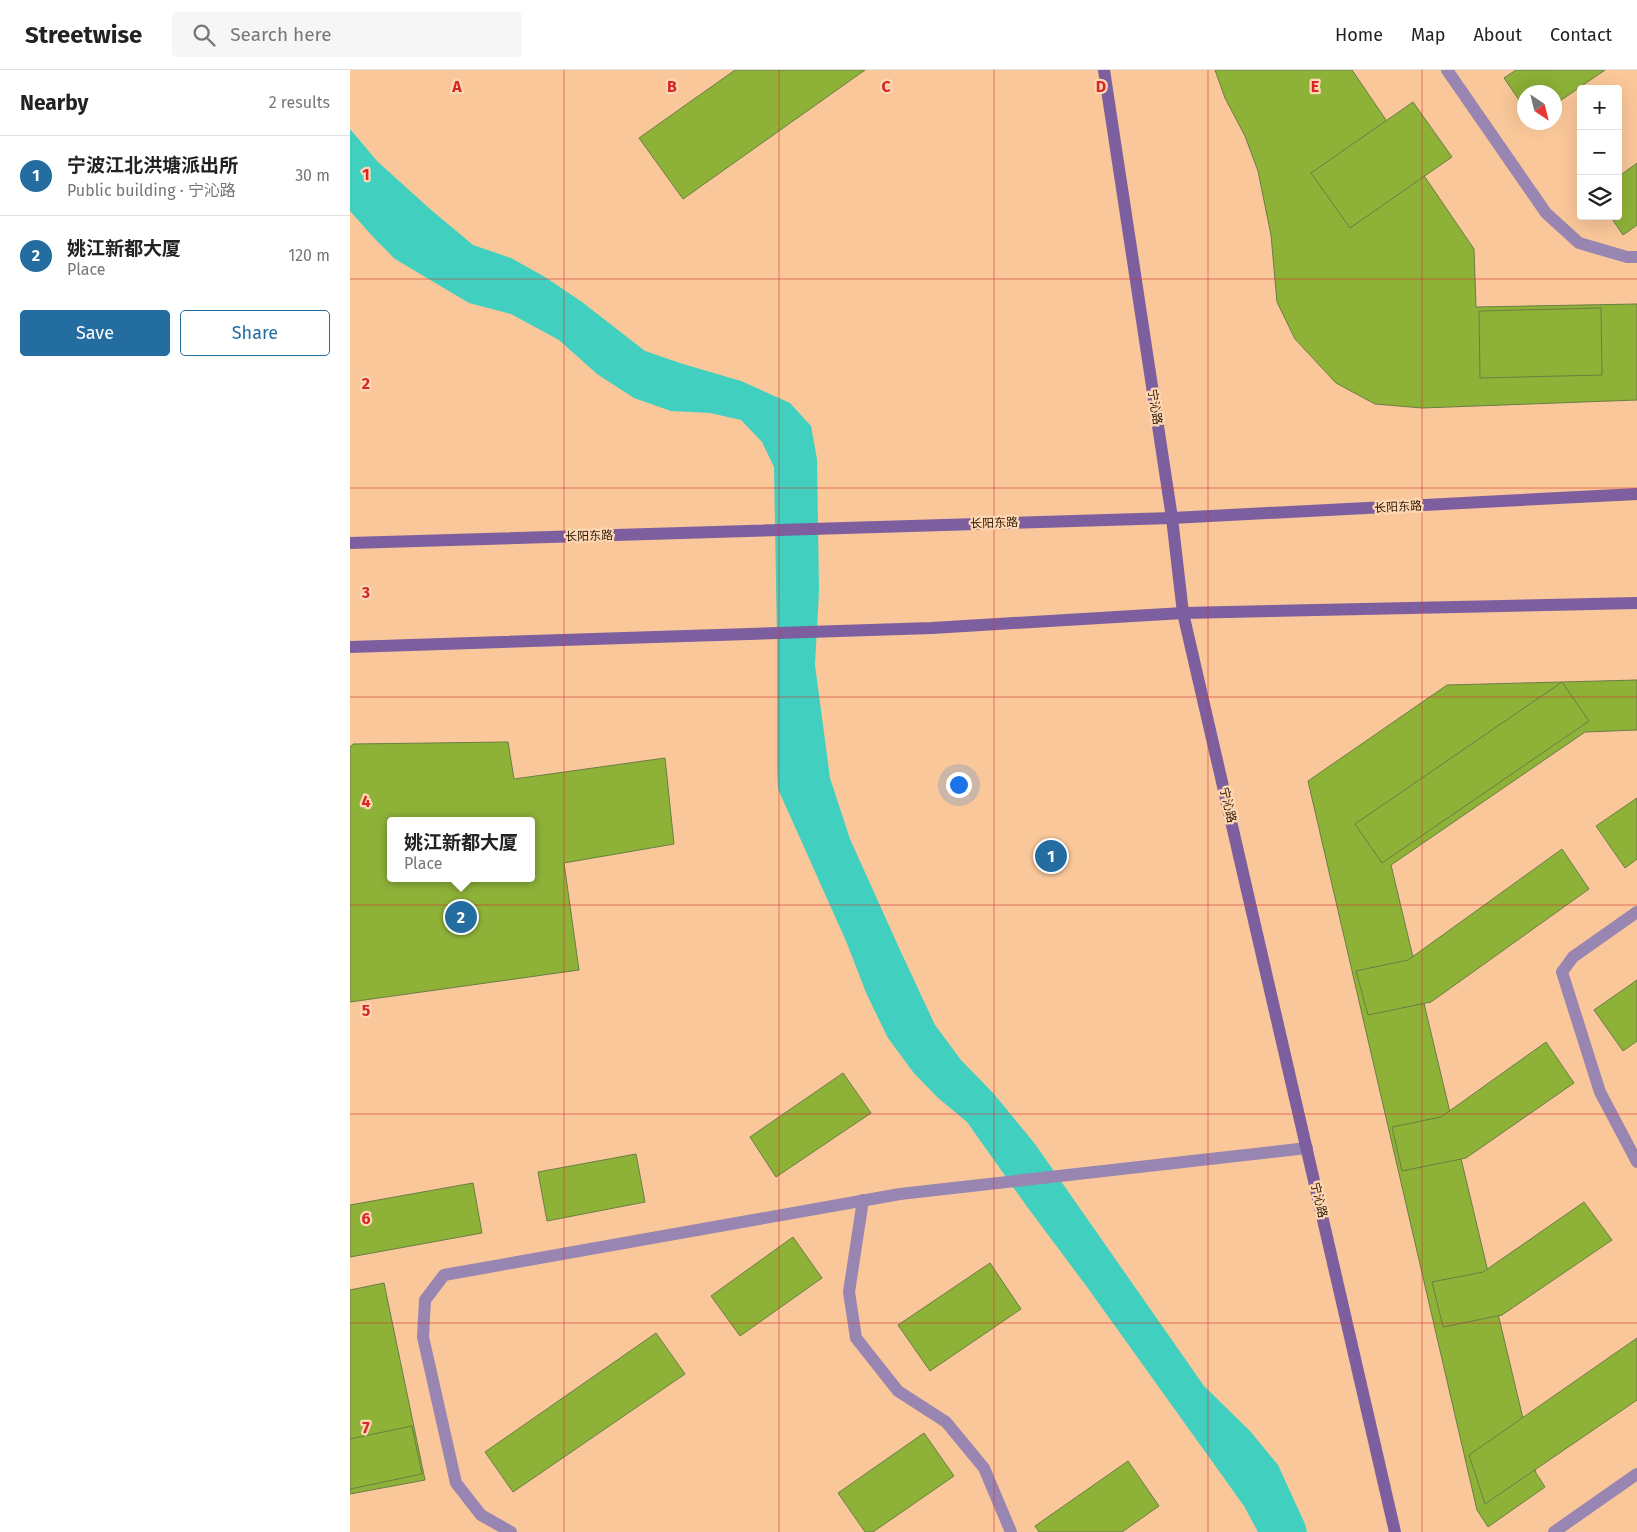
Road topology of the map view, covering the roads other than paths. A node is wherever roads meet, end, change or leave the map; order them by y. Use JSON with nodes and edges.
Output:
{"nodes":[{"id":1,"x":1104,"y":70,"type":"edge"},
{"id":2,"x":1447,"y":70,"type":"edge"},
{"id":3,"x":1637,"y":257,"type":"edge"},
{"id":4,"x":1637,"y":494,"type":"edge"},
{"id":5,"x":1172,"y":518,"type":"junction"},
{"id":6,"x":350,"y":543,"type":"edge"},
{"id":7,"x":1637,"y":603,"type":"edge"},
{"id":8,"x":1183,"y":613,"type":"junction"},
{"id":9,"x":350,"y":647,"type":"edge"},
{"id":10,"x":1637,"y":912,"type":"edge"},
{"id":11,"x":1307,"y":1148,"type":"junction"},
{"id":12,"x":1637,"y":1162,"type":"edge"},
{"id":13,"x":863,"y":1200,"type":"junction"},
{"id":14,"x":1637,"y":1474,"type":"edge"},
{"id":15,"x":511,"y":1532,"type":"edge"},
{"id":16,"x":1010,"y":1532,"type":"edge"},
{"id":17,"x":1395,"y":1532,"type":"edge"},
{"id":18,"x":1554,"y":1532,"type":"edge"}],
"edges":[{"from":1,"to":5,"type":"main road","name":"宁沁路"},
{"from":2,"to":3,"type":"lane"},
{"from":4,"to":5,"type":"main road","name":"长阳东路"},
{"from":5,"to":6,"type":"main road","name":"长阳东路"},
{"from":5,"to":8,"type":"main road","name":"宁沁路"},
{"from":7,"to":8,"type":"main road"},
{"from":8,"to":9,"type":"main road"},
{"from":8,"to":11,"type":"main road","name":"宁沁路"},
{"from":10,"to":12,"type":"lane"},
{"from":11,"to":13,"type":"lane"},
{"from":11,"to":17,"type":"main road","name":"宁沁路"},
{"from":13,"to":15,"type":"lane"},
{"from":13,"to":16,"type":"lane"},
{"from":14,"to":18,"type":"lane"}]}
